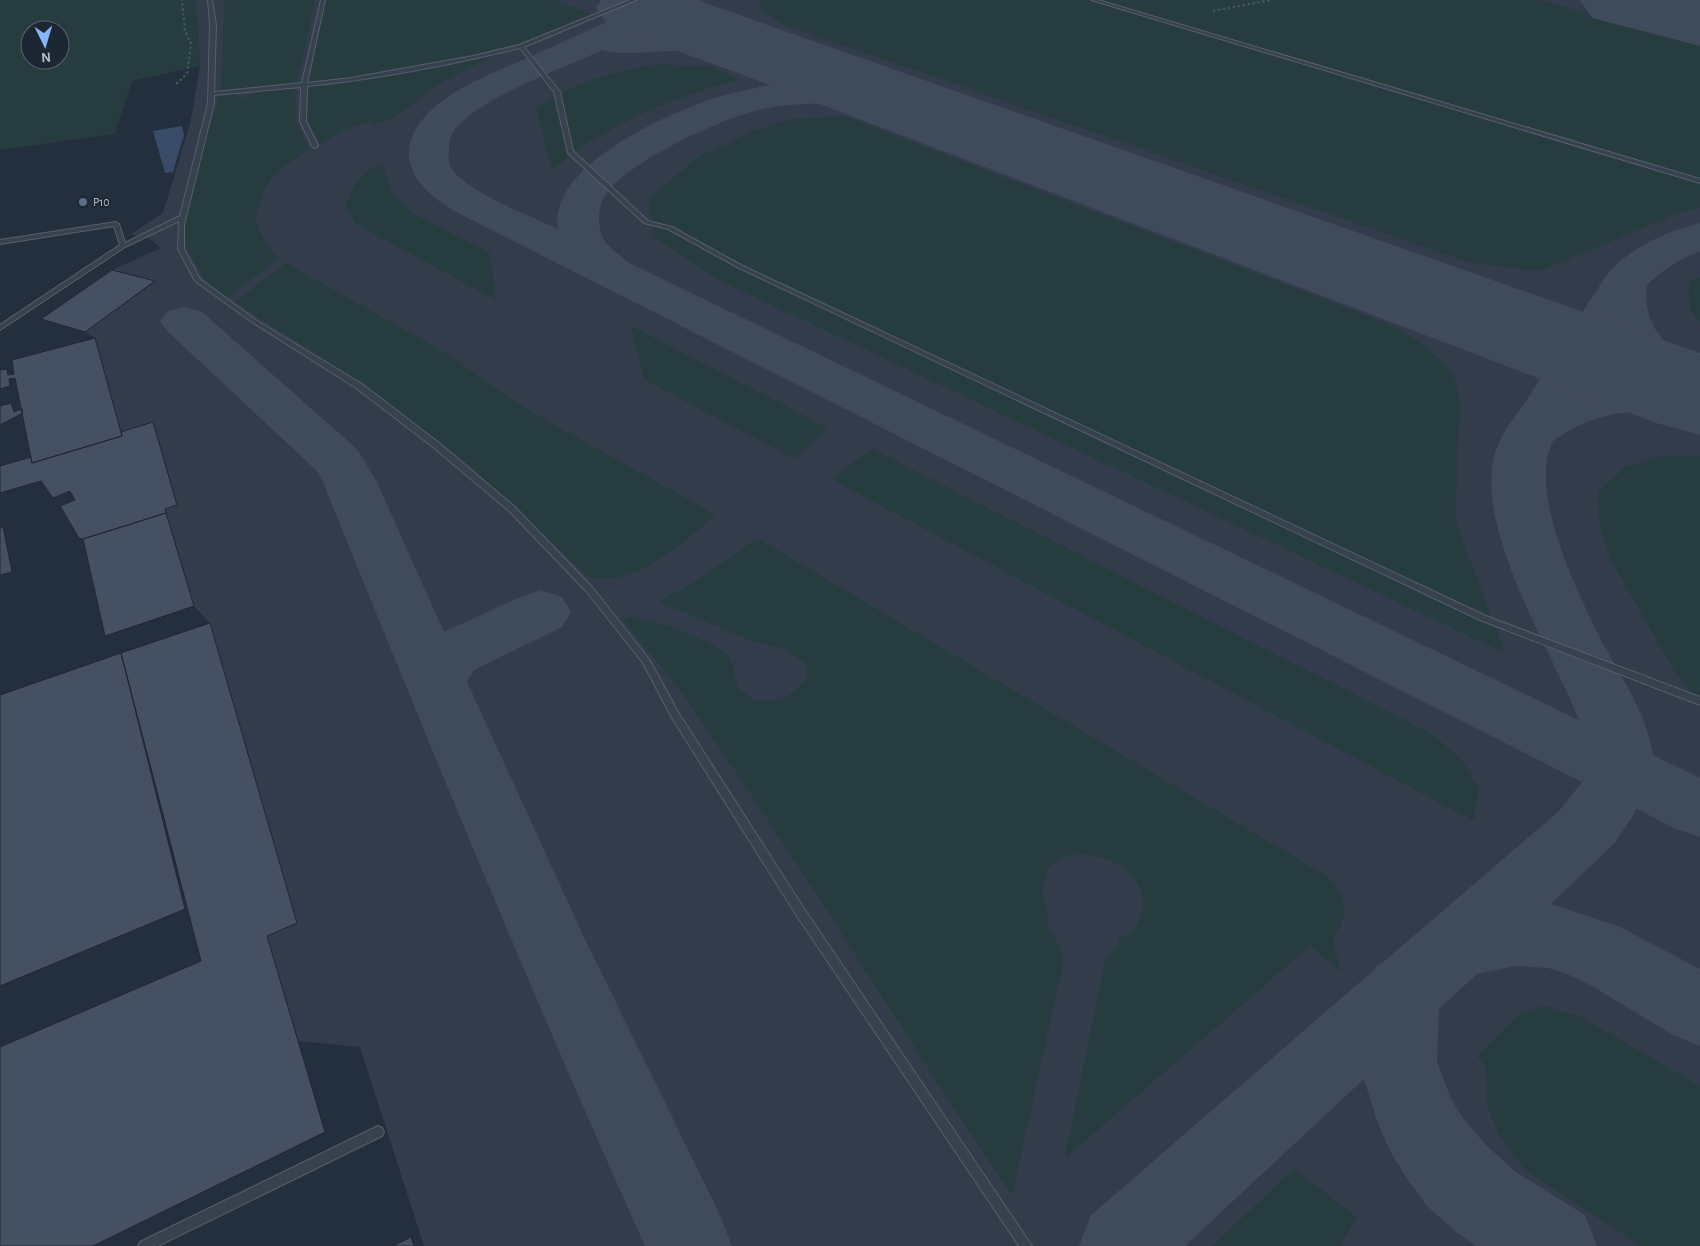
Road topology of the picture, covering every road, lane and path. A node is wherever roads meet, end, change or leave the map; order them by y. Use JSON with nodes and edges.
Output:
{"nodes":[{"id":1,"x":182,"y":0,"type":"edge"},
{"id":2,"x":210,"y":0,"type":"edge"},
{"id":3,"x":322,"y":0,"type":"edge"},
{"id":4,"x":634,"y":0,"type":"edge"},
{"id":5,"x":1093,"y":0,"type":"edge"},
{"id":6,"x":1271,"y":0,"type":"edge"},
{"id":7,"x":1213,"y":11,"type":"dead end"},
{"id":8,"x":521,"y":46,"type":"junction"},
{"id":9,"x":176,"y":84,"type":"dead end"},
{"id":10,"x":304,"y":85,"type":"junction"},
{"id":11,"x":211,"y":94,"type":"junction"},
{"id":12,"x":315,"y":146,"type":"dead end"},
{"id":13,"x":1700,"y":181,"type":"edge"},
{"id":14,"x":182,"y":217,"type":"junction"},
{"id":15,"x":0,"y":242,"type":"edge"},
{"id":16,"x":123,"y":246,"type":"junction"},
{"id":17,"x":0,"y":328,"type":"edge"},
{"id":18,"x":1700,"y":701,"type":"edge"},
{"id":19,"x":378,"y":1132,"type":"dead end"},
{"id":20,"x":144,"y":1246,"type":"edge"},
{"id":21,"x":1026,"y":1246,"type":"edge"}],
"edges":[{"from":1,"to":9,"type":"path"},
{"from":2,"to":11,"type":"lane"},
{"from":3,"to":10,"type":"lane"},
{"from":4,"to":8,"type":"lane"},
{"from":5,"to":13,"type":"lane"},
{"from":6,"to":7,"type":"path"},
{"from":8,"to":10,"type":"lane"},
{"from":8,"to":18,"type":"lane"},
{"from":10,"to":11,"type":"lane"},
{"from":10,"to":12,"type":"lane"},
{"from":11,"to":14,"type":"lane"},
{"from":14,"to":16,"type":"lane"},
{"from":14,"to":21,"type":"lane"},
{"from":15,"to":16,"type":"lane"},
{"from":16,"to":17,"type":"lane"},
{"from":19,"to":20,"type":"lane"}]}
